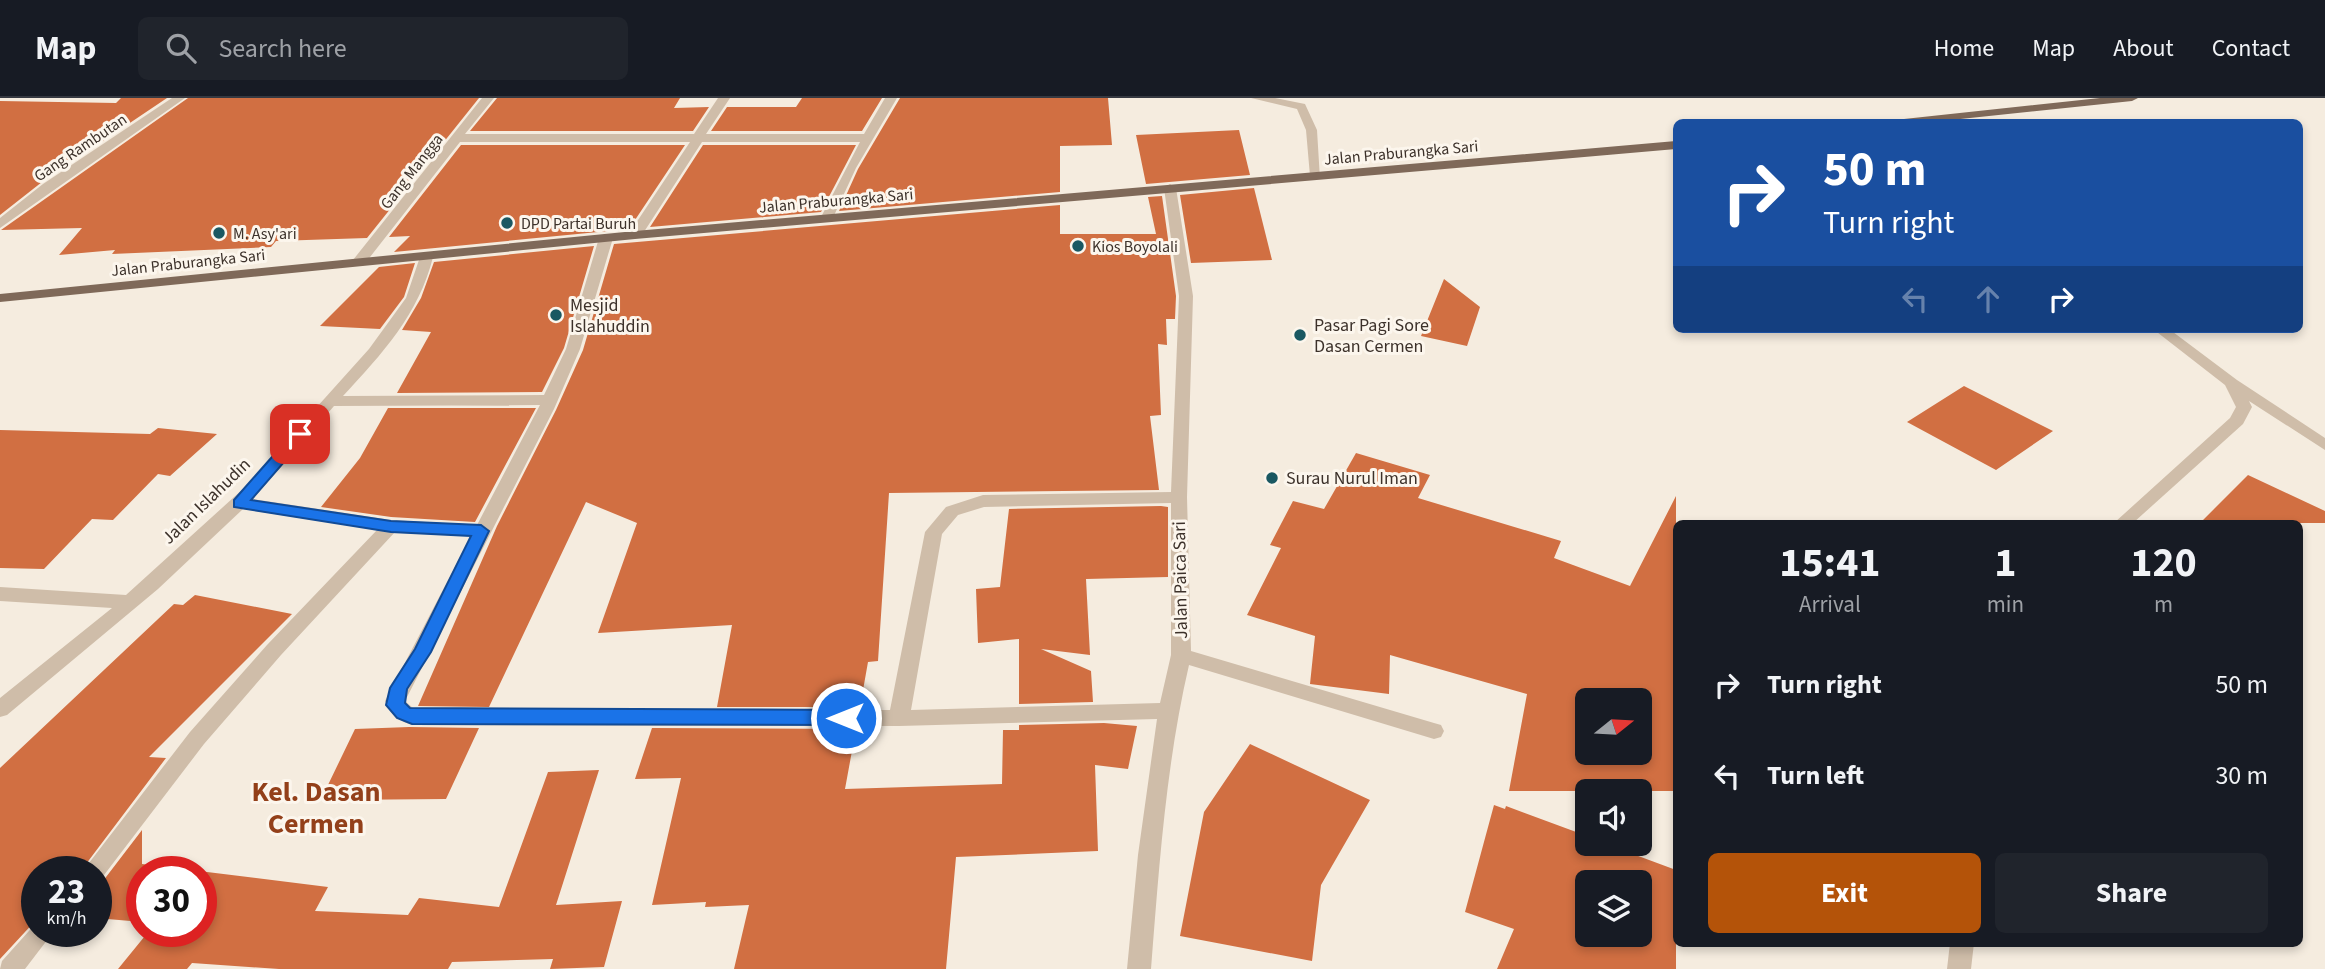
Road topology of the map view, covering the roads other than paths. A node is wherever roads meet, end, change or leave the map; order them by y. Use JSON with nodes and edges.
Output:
{"nodes":[{"id":1,"x":179,"y":98,"type":"edge"},
{"id":2,"x":488,"y":98,"type":"edge"},
{"id":3,"x":724,"y":98,"type":"edge"},
{"id":4,"x":891,"y":98,"type":"edge"},
{"id":5,"x":1257,"y":98,"type":"edge"},
{"id":6,"x":2132,"y":98,"type":"edge"},
{"id":7,"x":1932,"y":119,"type":"edge"},
{"id":8,"x":457,"y":138,"type":"junction"},
{"id":9,"x":699,"y":138,"type":"junction"},
{"id":10,"x":866,"y":138,"type":"junction"},
{"id":11,"x":1673,"y":145,"type":"edge"},
{"id":12,"x":1316,"y":176,"type":"junction"},
{"id":13,"x":1170,"y":188,"type":"junction"},
{"id":14,"x":826,"y":219,"type":"junction"},
{"id":15,"x":0,"y":224,"type":"edge"},
{"id":16,"x":635,"y":235,"type":"junction"},
{"id":17,"x":606,"y":238,"type":"junction"},
{"id":18,"x":426,"y":257,"type":"junction"},
{"id":19,"x":358,"y":263,"type":"junction"},
{"id":20,"x":0,"y":298,"type":"edge"},
{"id":21,"x":2165,"y":333,"type":"edge"},
{"id":22,"x":2231,"y":382,"type":"junction"},
{"id":23,"x":550,"y":400,"type":"junction"},
{"id":24,"x":330,"y":401,"type":"junction"},
{"id":25,"x":2325,"y":445,"type":"edge"},
{"id":26,"x":1180,"y":497,"type":"junction"},
{"id":27,"x":240,"y":503,"type":"junction"},
{"id":28,"x":2126,"y":520,"type":"edge"},
{"id":29,"x":391,"y":526,"type":"junction"},
{"id":30,"x":481,"y":531,"type":"junction"},
{"id":31,"x":0,"y":594,"type":"edge"},
{"id":32,"x":130,"y":602,"type":"junction"},
{"id":33,"x":1181,"y":655,"type":"junction"},
{"id":34,"x":0,"y":709,"type":"edge"},
{"id":35,"x":1168,"y":711,"type":"junction"},
{"id":36,"x":899,"y":718,"type":"junction"},
{"id":37,"x":1434,"y":731,"type":"dead end"},
{"id":38,"x":106,"y":856,"type":"edge"},
{"id":39,"x":29,"y":947,"type":"edge"},
{"id":40,"x":1962,"y":947,"type":"edge"},
{"id":41,"x":10,"y":969,"type":"edge"},
{"id":42,"x":1139,"y":969,"type":"edge"},
{"id":43,"x":1959,"y":969,"type":"edge"}],
"edges":[{"from":1,"to":15,"type":"street","name":"Gang Rambutan"},
{"from":2,"to":8,"type":"street","name":"Gang Mangga"},
{"from":3,"to":9,"type":"street"},
{"from":4,"to":10,"type":"street"},
{"from":5,"to":12,"type":"street"},
{"from":6,"to":7,"type":"main road"},
{"from":8,"to":9,"type":"street"},
{"from":8,"to":19,"type":"street","name":"Gang Mangga"},
{"from":9,"to":10,"type":"street"},
{"from":9,"to":16,"type":"street"},
{"from":10,"to":14,"type":"street"},
{"from":11,"to":12,"type":"main road","name":"Jalan Praburangka Sari"},
{"from":12,"to":13,"type":"main road","name":"Jalan Praburangka Sari"},
{"from":13,"to":14,"type":"main road","name":"Jalan Praburangka Sari"},
{"from":13,"to":26,"type":"street","name":"Jalan Paica Sari"},
{"from":14,"to":16,"type":"main road","name":"Jalan Praburangka Sari"},
{"from":16,"to":17,"type":"main road","name":"Jalan Praburangka Sari"},
{"from":17,"to":18,"type":"main road","name":"Jalan Praburangka Sari"},
{"from":17,"to":23,"type":"street"},
{"from":18,"to":19,"type":"main road","name":"Jalan Praburangka Sari"},
{"from":18,"to":24,"type":"street","name":"Jalan Islahudin"},
{"from":19,"to":20,"type":"main road","name":"Jalan Praburangka Sari"},
{"from":21,"to":22,"type":"street"},
{"from":22,"to":25,"type":"street"},
{"from":22,"to":28,"type":"street"},
{"from":23,"to":24,"type":"street"},
{"from":23,"to":30,"type":"street"},
{"from":24,"to":27,"type":"street","name":"Jalan Islahudin"},
{"from":26,"to":33,"type":"street","name":"Jalan Paica Sari"},
{"from":26,"to":36,"type":"street"},
{"from":27,"to":29,"type":"street"},
{"from":27,"to":32,"type":"street","name":"Jalan Islahudin"},
{"from":29,"to":30,"type":"street"},
{"from":29,"to":38,"type":"street"},
{"from":30,"to":36,"type":"street"},
{"from":31,"to":32,"type":"street"},
{"from":32,"to":34,"type":"street","name":"Jalan Islahudin"},
{"from":33,"to":35,"type":"street","name":"Jalan Paica Sari"},
{"from":33,"to":37,"type":"street"},
{"from":35,"to":36,"type":"street"},
{"from":35,"to":42,"type":"street","name":"Jalan Paica Sari"},
{"from":39,"to":41,"type":"street"},
{"from":40,"to":43,"type":"street"}]}
